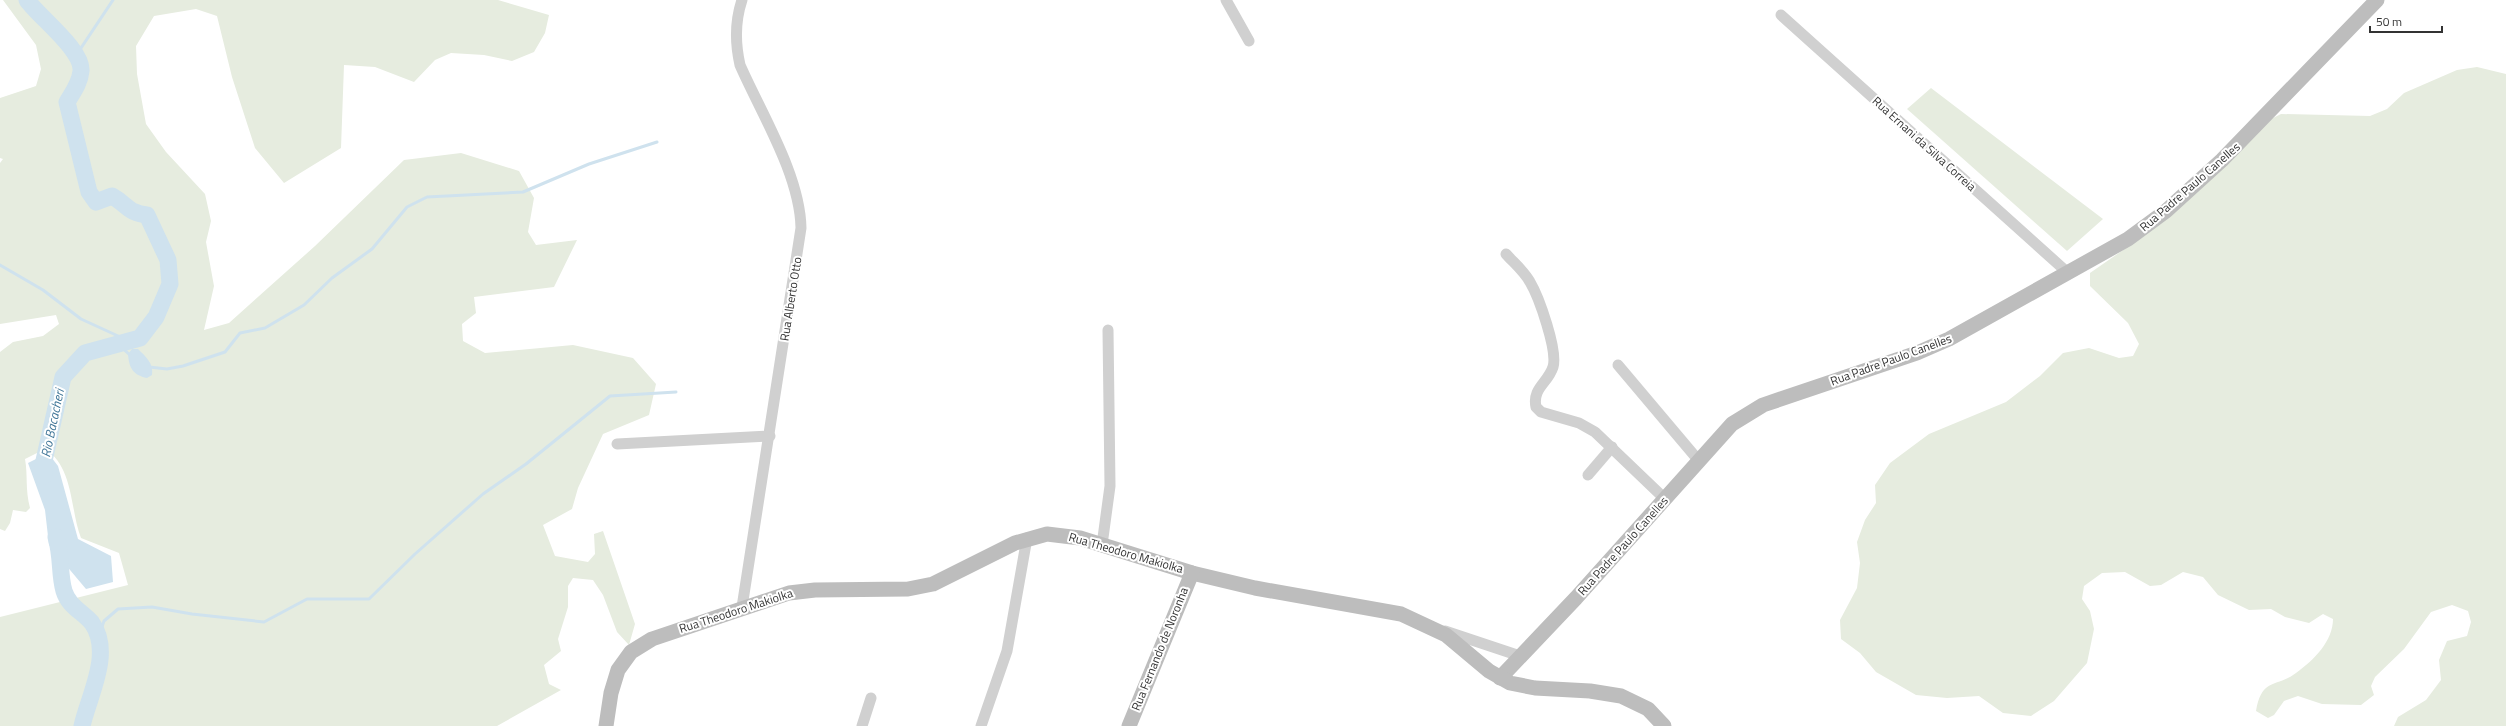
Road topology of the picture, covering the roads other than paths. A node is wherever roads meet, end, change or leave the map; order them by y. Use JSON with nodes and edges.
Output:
{"nodes":[{"id":1,"x":742,"y":0,"type":"edge"},
{"id":2,"x":1226,"y":0,"type":"edge"},
{"id":3,"x":2377,"y":0,"type":"edge"},
{"id":4,"x":1781,"y":15,"type":"dead end"},
{"id":5,"x":1249,"y":41,"type":"dead end"},
{"id":6,"x":1506,"y":254,"type":"dead end"},
{"id":7,"x":2068,"y":273,"type":"junction"},
{"id":8,"x":1108,"y":330,"type":"dead end"},
{"id":9,"x":1618,"y":365,"type":"dead end"},
{"id":10,"x":770,"y":436,"type":"junction"},
{"id":11,"x":617,"y":444,"type":"dead end"},
{"id":12,"x":1612,"y":447,"type":"junction"},
{"id":13,"x":1698,"y":461,"type":"junction"},
{"id":14,"x":1588,"y":475,"type":"dead end"},
{"id":15,"x":1665,"y":499,"type":"junction"},
{"id":16,"x":1027,"y":538,"type":"junction"},
{"id":17,"x":1102,"y":546,"type":"junction"},
{"id":18,"x":1192,"y":573,"type":"junction"},
{"id":19,"x":742,"y":608,"type":"junction"},
{"id":20,"x":1433,"y":627,"type":"junction"},
{"id":21,"x":1520,"y":656,"type":"junction"},
{"id":22,"x":1500,"y":678,"type":"junction"},
{"id":23,"x":871,"y":698,"type":"dead end"},
{"id":24,"x":606,"y":726,"type":"edge"},
{"id":25,"x":862,"y":726,"type":"edge"},
{"id":26,"x":980,"y":726,"type":"edge"},
{"id":27,"x":1128,"y":726,"type":"edge"},
{"id":28,"x":1664,"y":726,"type":"edge"}],
"edges":[{"from":1,"to":10,"type":"street","name":"Rua Alberto Otto"},
{"from":2,"to":5,"type":"street"},
{"from":3,"to":7,"type":"main road","name":"Rua Padre Paulo Canelles"},
{"from":4,"to":7,"type":"street","name":"Rua Ernani da Silva Correia"},
{"from":6,"to":12,"type":"street"},
{"from":7,"to":13,"type":"main road","name":"Rua Padre Paulo Canelles"},
{"from":8,"to":17,"type":"street"},
{"from":9,"to":13,"type":"street"},
{"from":10,"to":11,"type":"street"},
{"from":10,"to":19,"type":"street","name":"Rua Alberto Otto"},
{"from":12,"to":14,"type":"street"},
{"from":12,"to":15,"type":"street"},
{"from":13,"to":15,"type":"main road","name":"Rua Padre Paulo Canelles"},
{"from":15,"to":21,"type":"main road","name":"Rua Padre Paulo Canelles"},
{"from":16,"to":17,"type":"main road","name":"Rua Theodoro Makiolka"},
{"from":16,"to":19,"type":"main road","name":"Rua Theodoro Makiolka"},
{"from":16,"to":26,"type":"street"},
{"from":17,"to":18,"type":"main road","name":"Rua Theodoro Makiolka"},
{"from":18,"to":20,"type":"main road","name":"Rua Theodoro Makiolka"},
{"from":18,"to":27,"type":"main road","name":"Rua Fernando de Noronha"},
{"from":19,"to":24,"type":"main road","name":"Rua Theodoro Makiolka"},
{"from":20,"to":21,"type":"street"},
{"from":20,"to":22,"type":"main road","name":"Rua Theodoro Makiolka"},
{"from":21,"to":22,"type":"main road","name":"Rua Padre Paulo Canelles"},
{"from":22,"to":28,"type":"main road","name":"Rua Theodoro Makiolka"},
{"from":23,"to":25,"type":"street"}]}
